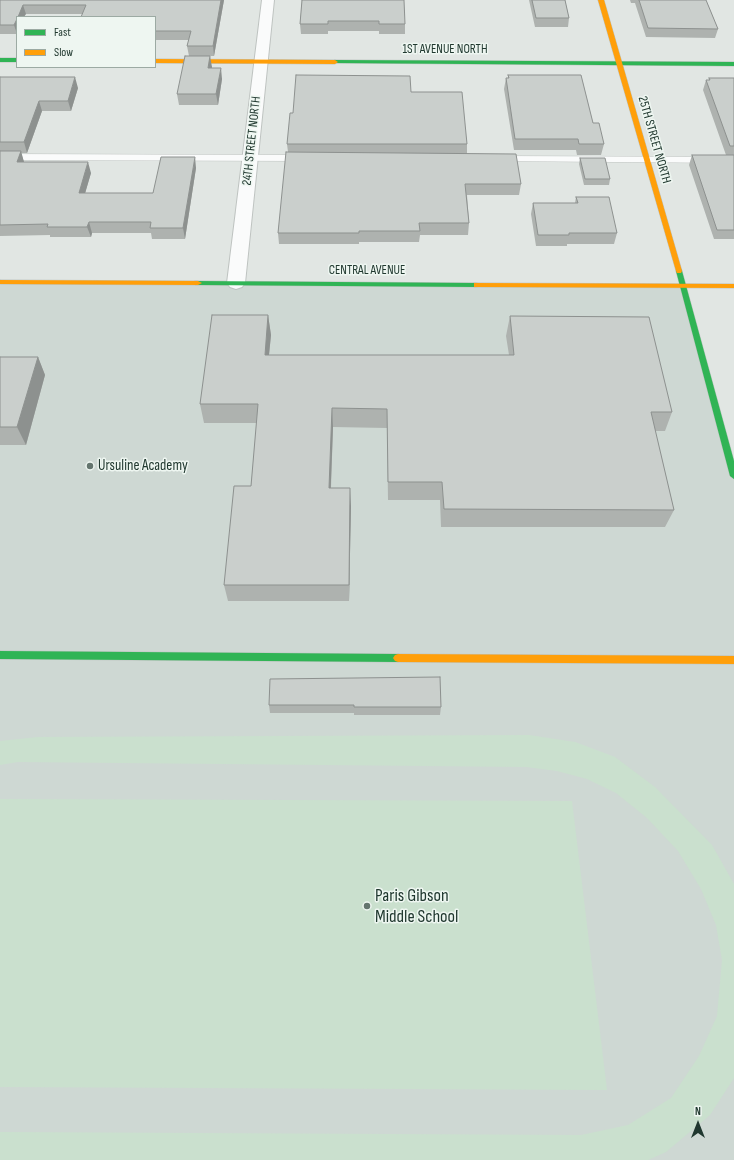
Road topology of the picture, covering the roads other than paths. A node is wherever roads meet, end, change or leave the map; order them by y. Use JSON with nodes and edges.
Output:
{"nodes":[{"id":1,"x":268,"y":0,"type":"edge"},
{"id":2,"x":601,"y":0,"type":"edge"},
{"id":3,"x":0,"y":60,"type":"edge"},
{"id":4,"x":16,"y":60,"type":"edge"},
{"id":5,"x":156,"y":61,"type":"edge"},
{"id":6,"x":260,"y":61,"type":"junction"},
{"id":7,"x":618,"y":64,"type":"junction"},
{"id":8,"x":734,"y":64,"type":"edge"},
{"id":9,"x":0,"y":157,"type":"edge"},
{"id":10,"x":250,"y":158,"type":"junction"},
{"id":11,"x":313,"y":158,"type":"edge"},
{"id":12,"x":488,"y":159,"type":"edge"},
{"id":13,"x":646,"y":159,"type":"junction"},
{"id":14,"x":734,"y":160,"type":"edge"},
{"id":15,"x":0,"y":282,"type":"edge"},
{"id":16,"x":236,"y":283,"type":"junction"},
{"id":17,"x":683,"y":286,"type":"junction"},
{"id":18,"x":734,"y":286,"type":"edge"},
{"id":19,"x":730,"y":446,"type":"edge"},
{"id":20,"x":734,"y":476,"type":"edge"},
{"id":21,"x":0,"y":655,"type":"edge"},
{"id":22,"x":734,"y":660,"type":"edge"}],
"edges":[{"from":1,"to":6,"type":"street","name":"24TH STREET NORTH"},
{"from":2,"to":7,"type":"street","name":"25TH STREET NORTH"},
{"from":3,"to":4,"type":"street"},
{"from":5,"to":6,"type":"street","name":"1ST AVENUE NORTH"},
{"from":6,"to":7,"type":"street","name":"1ST AVENUE NORTH"},
{"from":6,"to":10,"type":"street","name":"24TH STREET NORTH"},
{"from":7,"to":8,"type":"street","name":"1ST AVENUE NORTH"},
{"from":7,"to":13,"type":"street","name":"25TH STREET NORTH"},
{"from":9,"to":10,"type":"lane"},
{"from":10,"to":11,"type":"lane"},
{"from":10,"to":16,"type":"street","name":"24TH STREET NORTH"},
{"from":12,"to":13,"type":"lane"},
{"from":13,"to":14,"type":"lane"},
{"from":13,"to":17,"type":"street","name":"25TH STREET NORTH"},
{"from":15,"to":16,"type":"street","name":"CENTRAL AVENUE"},
{"from":16,"to":17,"type":"street","name":"CENTRAL AVENUE"},
{"from":17,"to":18,"type":"street","name":"CENTRAL AVENUE"},
{"from":17,"to":19,"type":"street","name":"25TH STREET NORTH"},
{"from":19,"to":20,"type":"street","name":"25TH STREET NORTH"},
{"from":21,"to":22,"type":"street"}]}
